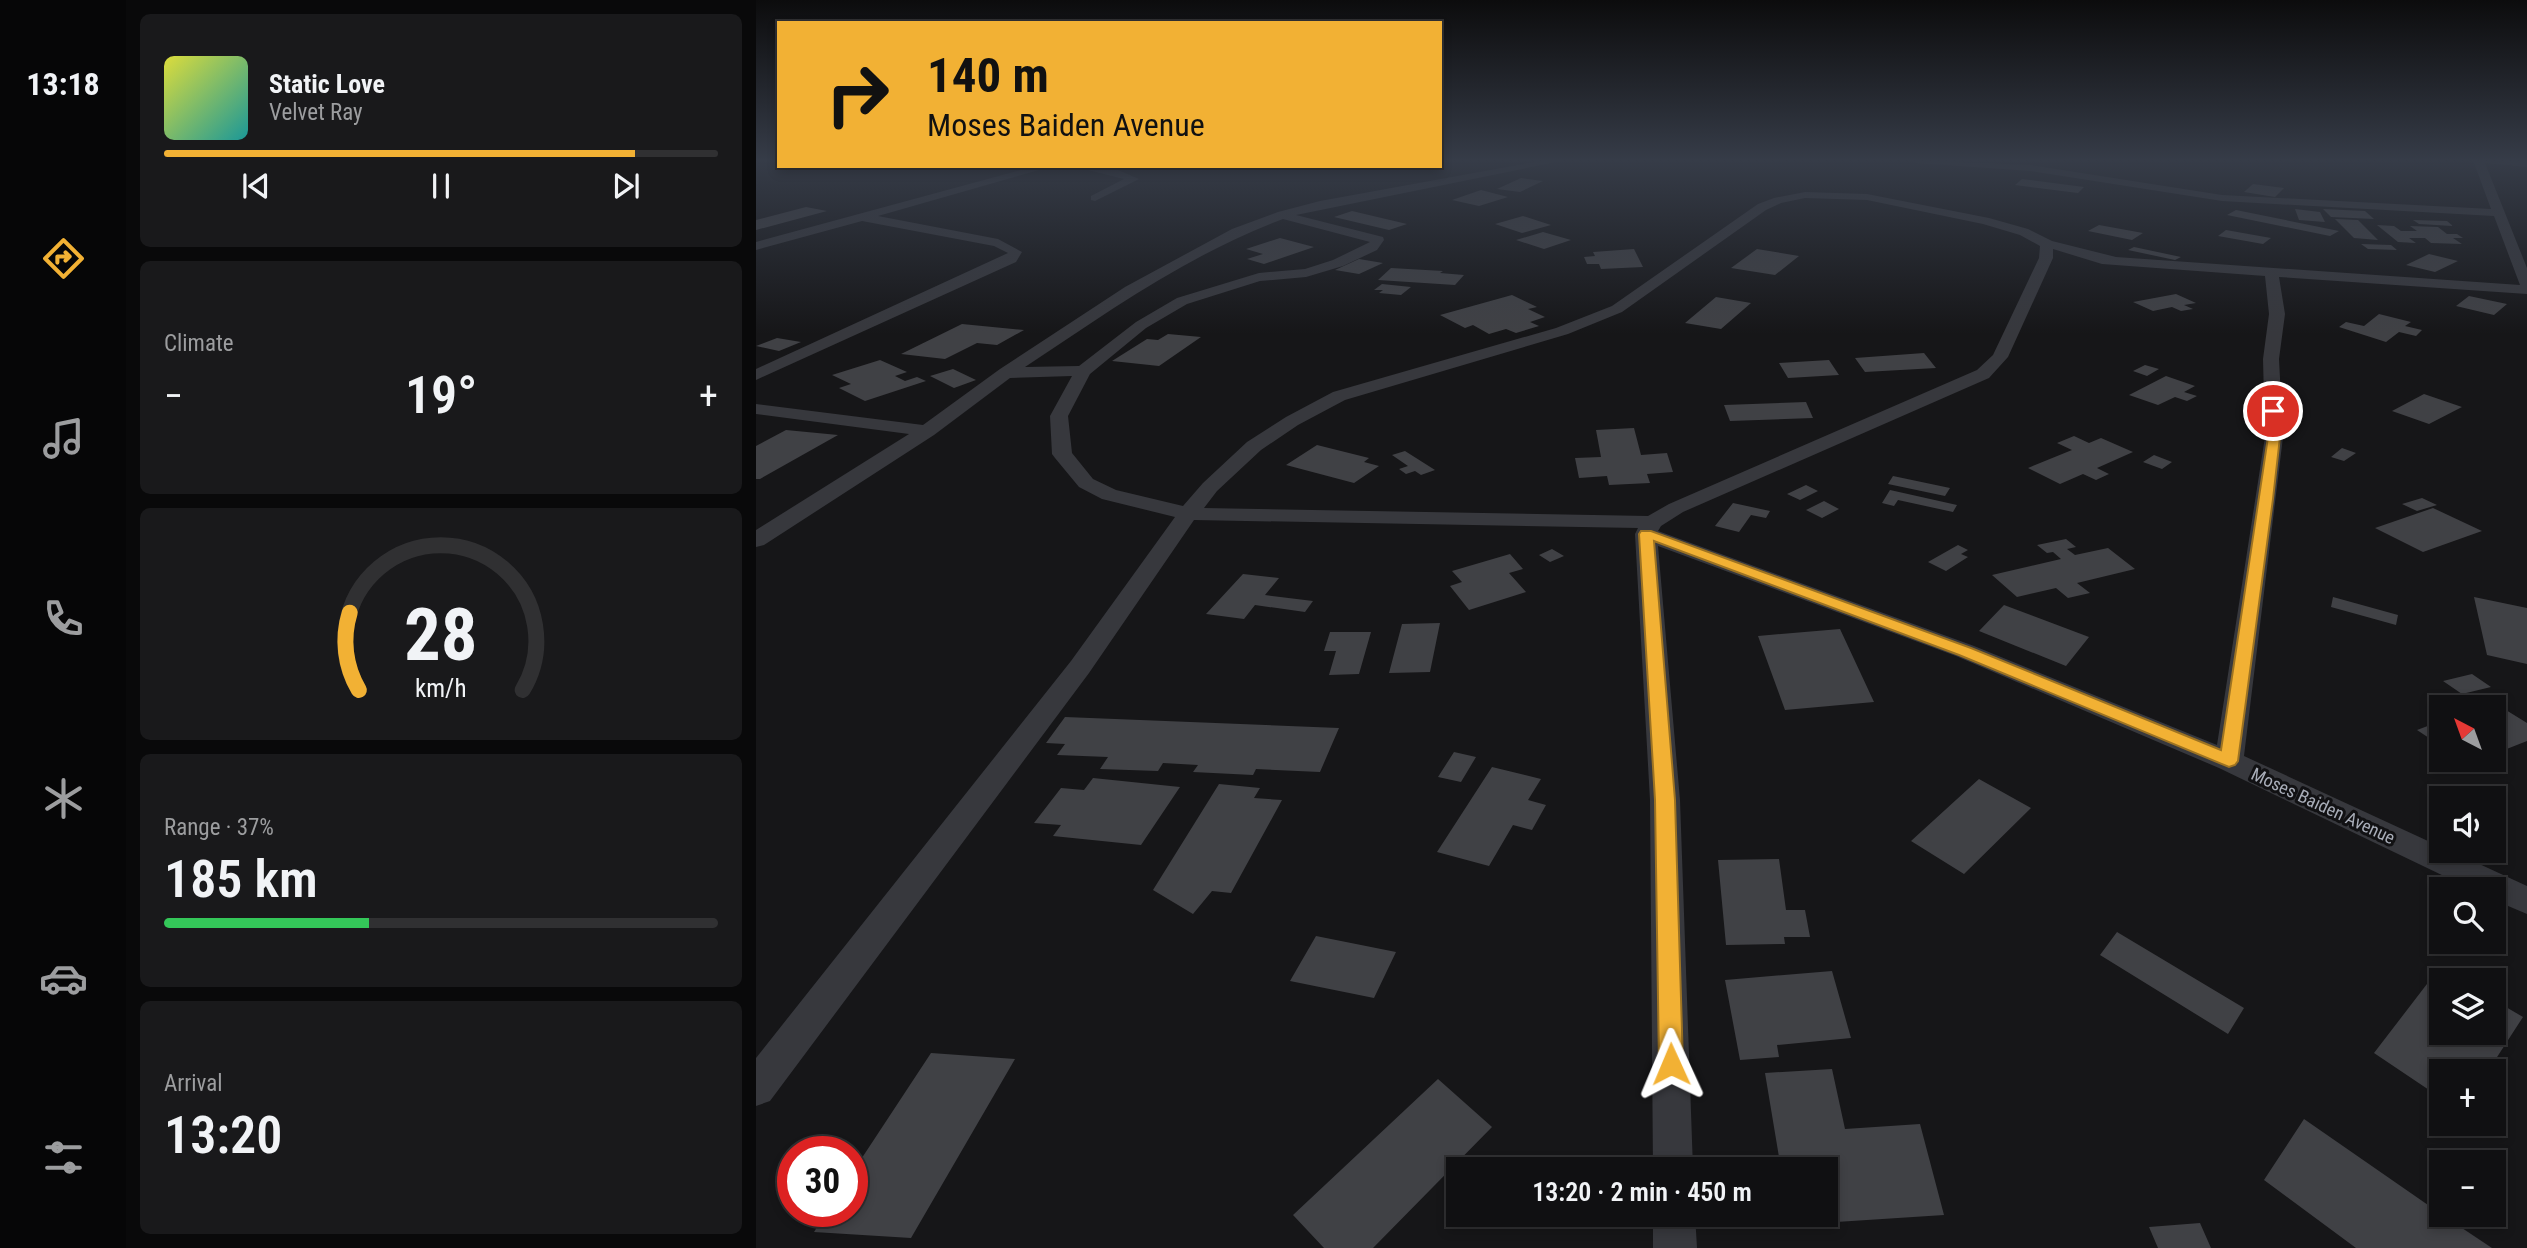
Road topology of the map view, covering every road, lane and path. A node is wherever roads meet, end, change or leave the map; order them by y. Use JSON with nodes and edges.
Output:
{"nodes":[{"id":1,"x":857,"y":218,"type":"edge"},
{"id":2,"x":868,"y":218,"type":"edge"},
{"id":3,"x":1273,"y":218,"type":"edge"},
{"id":4,"x":1294,"y":218,"type":"edge"},
{"id":5,"x":1746,"y":218,"type":"edge"},
{"id":6,"x":1971,"y":218,"type":"edge"},
{"id":7,"x":2501,"y":218,"type":"edge"},
{"id":8,"x":756,"y":246,"type":"edge"},
{"id":9,"x":2047,"y":251,"type":"junction"},
{"id":10,"x":2272,"y":273,"type":"junction"},
{"id":11,"x":2527,"y":288,"type":"edge"},
{"id":12,"x":1083,"y":371,"type":"junction"},
{"id":13,"x":1006,"y":373,"type":"junction"},
{"id":14,"x":756,"y":375,"type":"edge"},
{"id":15,"x":756,"y":409,"type":"edge"},
{"id":16,"x":927,"y":431,"type":"junction"},
{"id":17,"x":1188,"y":514,"type":"junction"},
{"id":18,"x":1649,"y":528,"type":"junction"},
{"id":19,"x":756,"y":540,"type":"edge"},
{"id":20,"x":2229,"y":761,"type":"junction"},
{"id":21,"x":2527,"y":901,"type":"edge"},
{"id":22,"x":756,"y":1088,"type":"edge"},
{"id":23,"x":1673,"y":1157,"type":"edge"},
{"id":24,"x":1674,"y":1227,"type":"edge"},
{"id":25,"x":1675,"y":1248,"type":"edge"}],
"edges":[{"from":1,"to":8,"type":"street"},
{"from":2,"to":14,"type":"street"},
{"from":3,"to":13,"type":"street"},
{"from":4,"to":12,"type":"street"},
{"from":5,"to":17,"type":"street"},
{"from":6,"to":9,"type":"street"},
{"from":7,"to":11,"type":"street"},
{"from":9,"to":10,"type":"street"},
{"from":9,"to":18,"type":"street"},
{"from":10,"to":11,"type":"street"},
{"from":10,"to":20,"type":"street"},
{"from":12,"to":13,"type":"street"},
{"from":12,"to":17,"type":"street"},
{"from":13,"to":16,"type":"street"},
{"from":15,"to":16,"type":"street"},
{"from":16,"to":19,"type":"street"},
{"from":17,"to":18,"type":"street"},
{"from":17,"to":22,"type":"street"},
{"from":18,"to":20,"type":"street","name":"Moses Baiden Avenue"},
{"from":18,"to":23,"type":"street"},
{"from":20,"to":21,"type":"street","name":"Moses Baiden Avenue"},
{"from":24,"to":25,"type":"street"}]}
